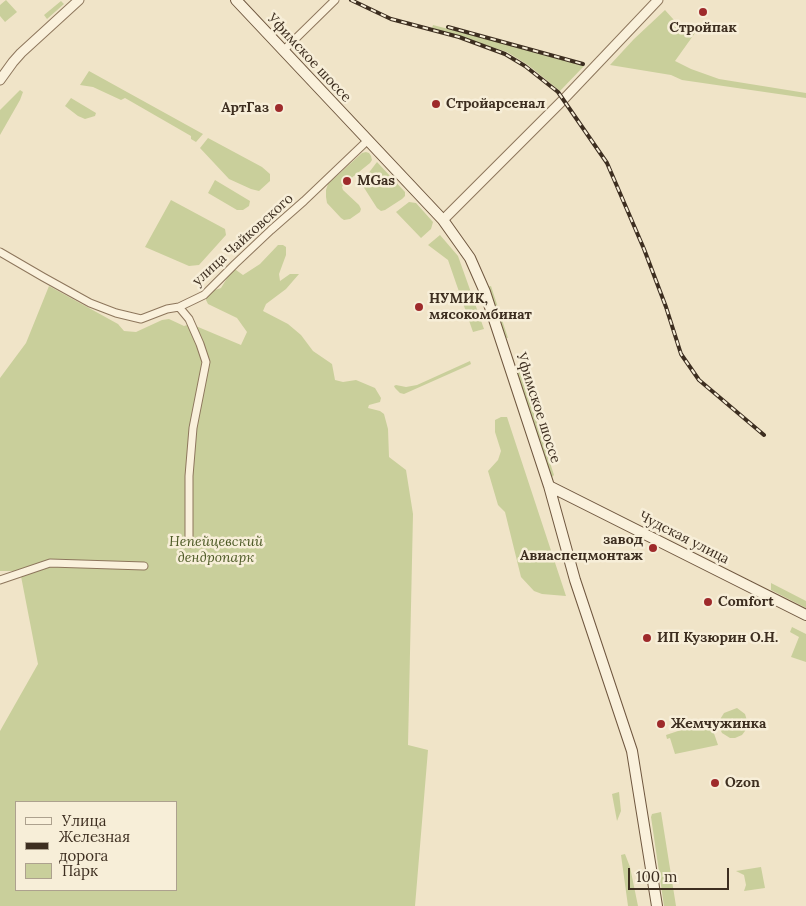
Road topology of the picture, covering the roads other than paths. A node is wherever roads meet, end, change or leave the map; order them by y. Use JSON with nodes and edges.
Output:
{"nodes":[{"id":1,"x":79,"y":0,"type":"edge"},
{"id":2,"x":236,"y":0,"type":"edge"},
{"id":3,"x":335,"y":0,"type":"edge"},
{"id":4,"x":658,"y":0,"type":"edge"},
{"id":5,"x":284,"y":50,"type":"junction"},
{"id":6,"x":0,"y":80,"type":"edge"},
{"id":7,"x":368,"y":140,"type":"junction"},
{"id":8,"x":443,"y":220,"type":"junction"},
{"id":9,"x":0,"y":252,"type":"edge"},
{"id":10,"x":179,"y":307,"type":"junction"},
{"id":11,"x":549,"y":486,"type":"junction"},
{"id":12,"x":189,"y":544,"type":"dead end"},
{"id":13,"x":144,"y":566,"type":"dead end"},
{"id":14,"x":0,"y":580,"type":"edge"},
{"id":15,"x":806,"y":615,"type":"edge"},
{"id":16,"x":657,"y":906,"type":"edge"}],
"edges":[{"from":1,"to":6,"type":"street"},
{"from":2,"to":5,"type":"main road","name":"Уфимское шоссе"},
{"from":3,"to":5,"type":"street"},
{"from":4,"to":8,"type":"street"},
{"from":5,"to":7,"type":"main road","name":"Уфимское шоссе"},
{"from":7,"to":8,"type":"main road","name":"Уфимское шоссе"},
{"from":7,"to":10,"type":"street","name":"улица Чайковского"},
{"from":8,"to":11,"type":"main road","name":"Уфимское шоссе"},
{"from":9,"to":10,"type":"street","name":"улица Чайковского"},
{"from":10,"to":12,"type":"street"},
{"from":11,"to":15,"type":"main road","name":"Чудская улица"},
{"from":11,"to":16,"type":"main road","name":"Уфимское шоссе"},
{"from":13,"to":14,"type":"street"}]}
